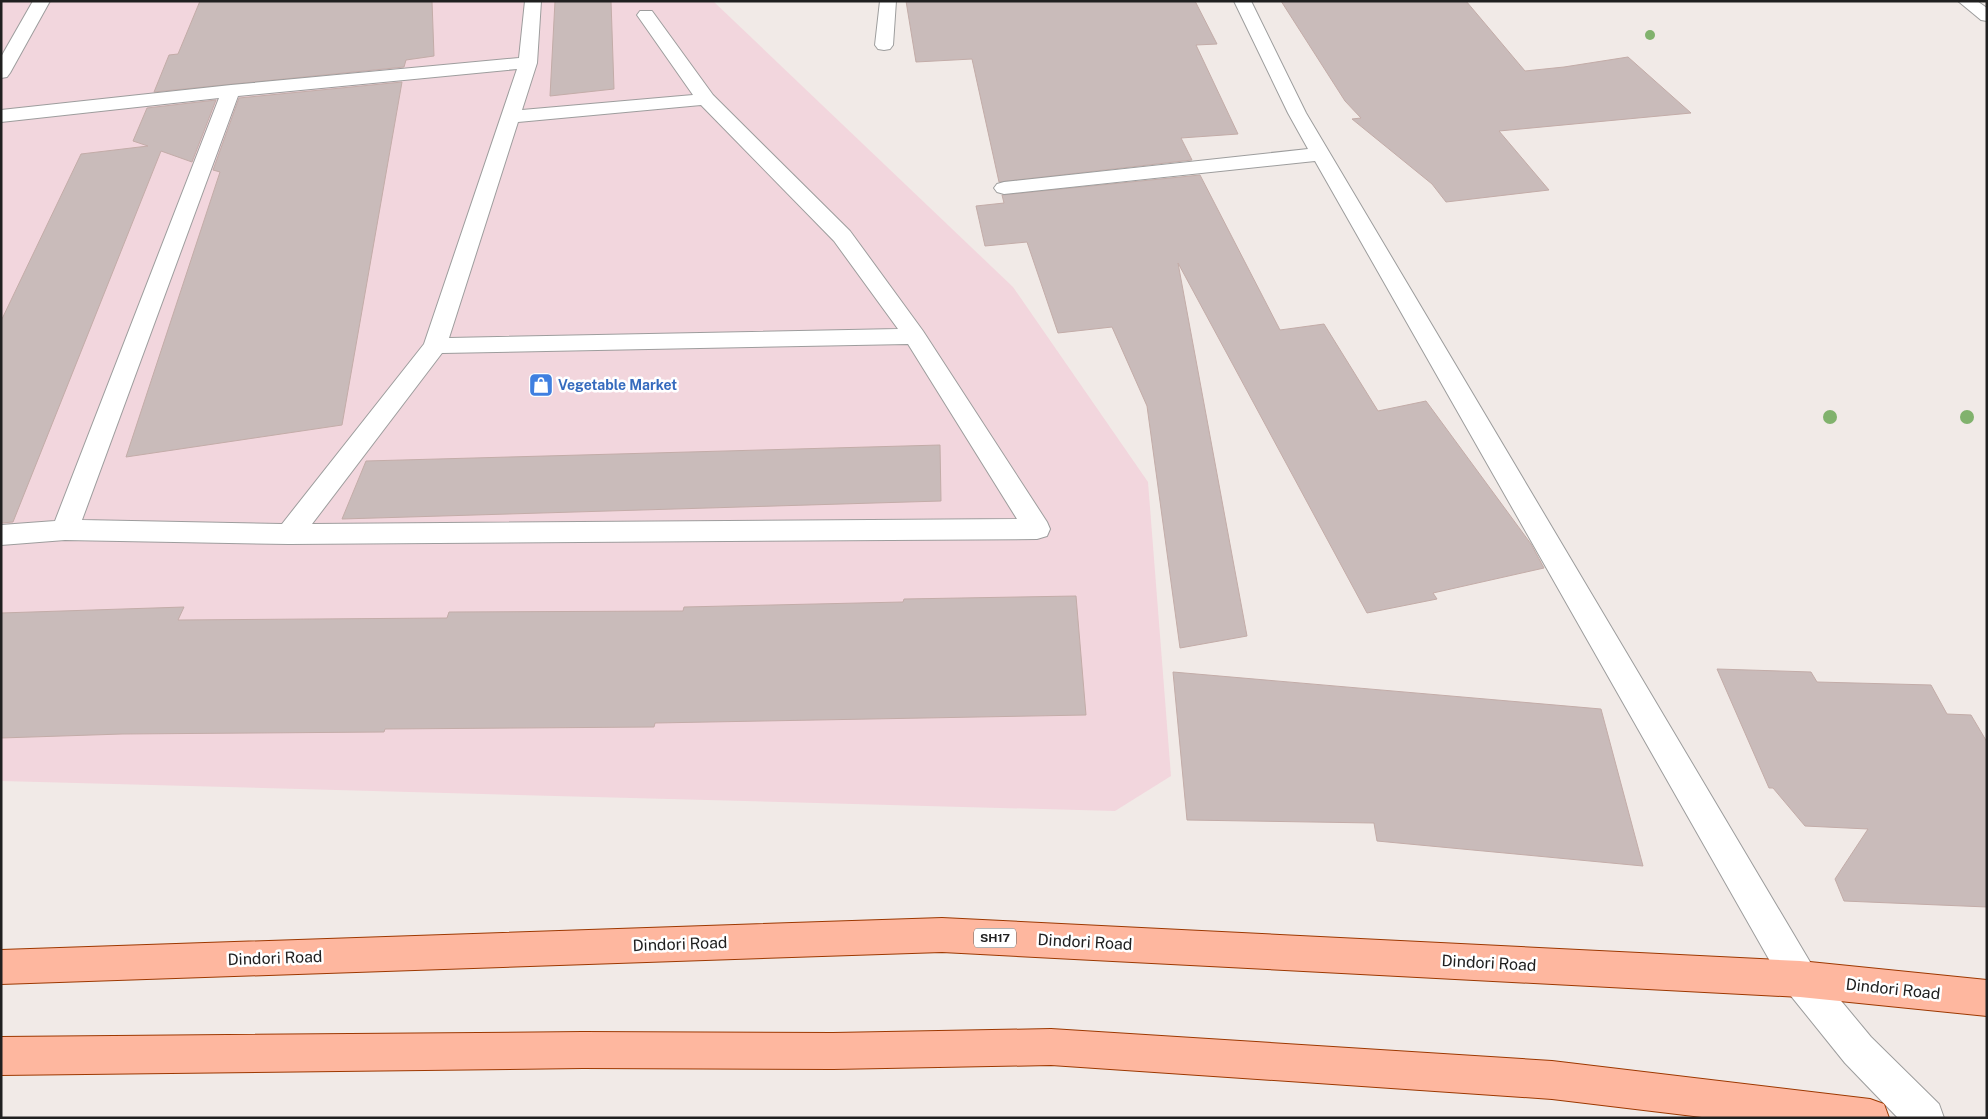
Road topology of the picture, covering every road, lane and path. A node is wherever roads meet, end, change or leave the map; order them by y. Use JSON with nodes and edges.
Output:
{"nodes":[{"id":1,"x":42,"y":1,"type":"edge"},
{"id":2,"x":534,"y":1,"type":"edge"},
{"id":3,"x":888,"y":1,"type":"edge"},
{"id":4,"x":1242,"y":1,"type":"edge"},
{"id":5,"x":1966,"y":1,"type":"edge"},
{"id":6,"x":646,"y":15,"type":"dead end"},
{"id":7,"x":1987,"y":16,"type":"edge"},
{"id":8,"x":884,"y":45,"type":"dead end"},
{"id":9,"x":528,"y":63,"type":"junction"},
{"id":10,"x":1,"y":73,"type":"edge"},
{"id":11,"x":231,"y":91,"type":"junction"},
{"id":12,"x":706,"y":98,"type":"junction"},
{"id":13,"x":1,"y":116,"type":"edge"},
{"id":14,"x":510,"y":117,"type":"junction"},
{"id":15,"x":1321,"y":154,"type":"junction"},
{"id":16,"x":1004,"y":188,"type":"dead end"},
{"id":17,"x":915,"y":336,"type":"junction"},
{"id":18,"x":435,"y":346,"type":"junction"},
{"id":19,"x":65,"y":530,"type":"junction"},
{"id":20,"x":289,"y":534,"type":"junction"},
{"id":21,"x":1,"y":536,"type":"edge"},
{"id":22,"x":1,"y":967,"type":"edge"},
{"id":23,"x":1800,"y":979,"type":"junction"},
{"id":24,"x":1987,"y":998,"type":"edge"},
{"id":25,"x":1,"y":1056,"type":"edge"},
{"id":26,"x":1870,"y":1118,"type":"edge"},
{"id":27,"x":1926,"y":1118,"type":"edge"}],
"edges":[{"from":1,"to":10,"type":"street"},
{"from":2,"to":9,"type":"street"},
{"from":3,"to":8,"type":"street"},
{"from":4,"to":15,"type":"street"},
{"from":5,"to":7,"type":"street"},
{"from":6,"to":12,"type":"street"},
{"from":9,"to":11,"type":"street"},
{"from":9,"to":14,"type":"street"},
{"from":11,"to":13,"type":"street"},
{"from":11,"to":19,"type":"street"},
{"from":12,"to":14,"type":"street"},
{"from":12,"to":17,"type":"street"},
{"from":14,"to":18,"type":"street"},
{"from":15,"to":16,"type":"street"},
{"from":15,"to":23,"type":"street"},
{"from":17,"to":18,"type":"street"},
{"from":17,"to":20,"type":"street"},
{"from":18,"to":20,"type":"street"},
{"from":19,"to":20,"type":"street"},
{"from":19,"to":21,"type":"street"},
{"from":22,"to":23,"type":"main road","name":"Dindori Road","number":"SH17"},
{"from":23,"to":24,"type":"main road","name":"Dindori Road","number":"SH17"},
{"from":23,"to":27,"type":"street"},
{"from":25,"to":26,"type":"main road"}]}
